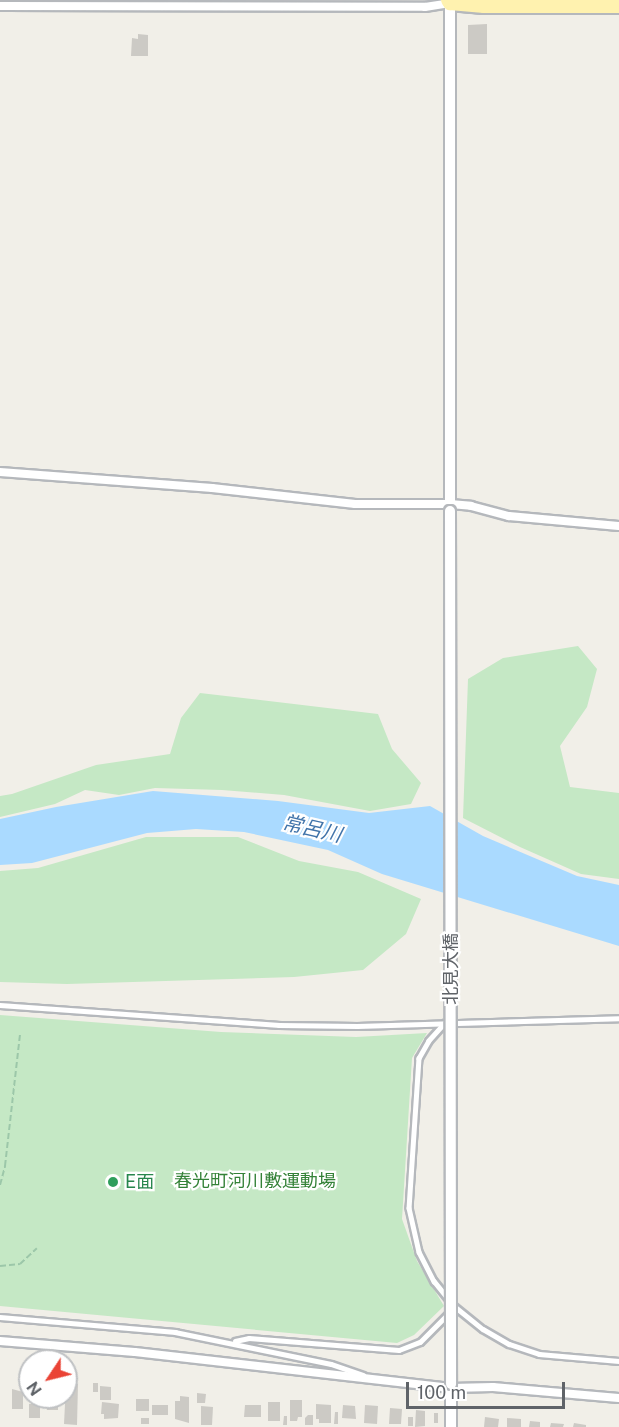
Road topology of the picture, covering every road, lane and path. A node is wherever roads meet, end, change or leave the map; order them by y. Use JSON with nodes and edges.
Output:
{"nodes":[{"id":1,"x":449,"y":1,"type":"edge"},
{"id":2,"x":0,"y":6,"type":"edge"},
{"id":3,"x":619,"y":6,"type":"edge"},
{"id":4,"x":0,"y":472,"type":"edge"},
{"id":5,"x":450,"y":508,"type":"junction"},
{"id":6,"x":619,"y":526,"type":"edge"},
{"id":7,"x":0,"y":1005,"type":"edge"},
{"id":8,"x":619,"y":1018,"type":"edge"},
{"id":9,"x":446,"y":1023,"type":"junction"},
{"id":10,"x":20,"y":1035,"type":"dead end"},
{"id":11,"x":0,"y":1185,"type":"edge"},
{"id":12,"x":37,"y":1248,"type":"dead end"},
{"id":13,"x":0,"y":1266,"type":"edge"},
{"id":14,"x":454,"y":1306,"type":"junction"},
{"id":15,"x":0,"y":1317,"type":"edge"},
{"id":16,"x":0,"y":1341,"type":"edge"},
{"id":17,"x":232,"y":1342,"type":"junction"},
{"id":18,"x":619,"y":1361,"type":"edge"},
{"id":19,"x":374,"y":1379,"type":"junction"},
{"id":20,"x":451,"y":1388,"type":"junction"},
{"id":21,"x":619,"y":1398,"type":"edge"},
{"id":22,"x":451,"y":1427,"type":"edge"}],
"edges":[{"from":1,"to":2,"type":"street"},
{"from":1,"to":3,"type":"main road"},
{"from":1,"to":5,"type":"street","name":"北見大橋"},
{"from":4,"to":5,"type":"street"},
{"from":5,"to":6,"type":"street"},
{"from":5,"to":20,"type":"street","name":"北見大橋","bridge":true},
{"from":7,"to":9,"type":"lane"},
{"from":8,"to":9,"type":"lane"},
{"from":9,"to":14,"type":"lane"},
{"from":10,"to":11,"type":"path"},
{"from":12,"to":13,"type":"path"},
{"from":14,"to":17,"type":"lane"},
{"from":14,"to":18,"type":"lane"},
{"from":15,"to":17,"type":"lane"},
{"from":16,"to":19,"type":"street"},
{"from":17,"to":19,"type":"lane"},
{"from":19,"to":20,"type":"street"},
{"from":20,"to":21,"type":"street"},
{"from":20,"to":22,"type":"street","name":"北見大橋"}]}
